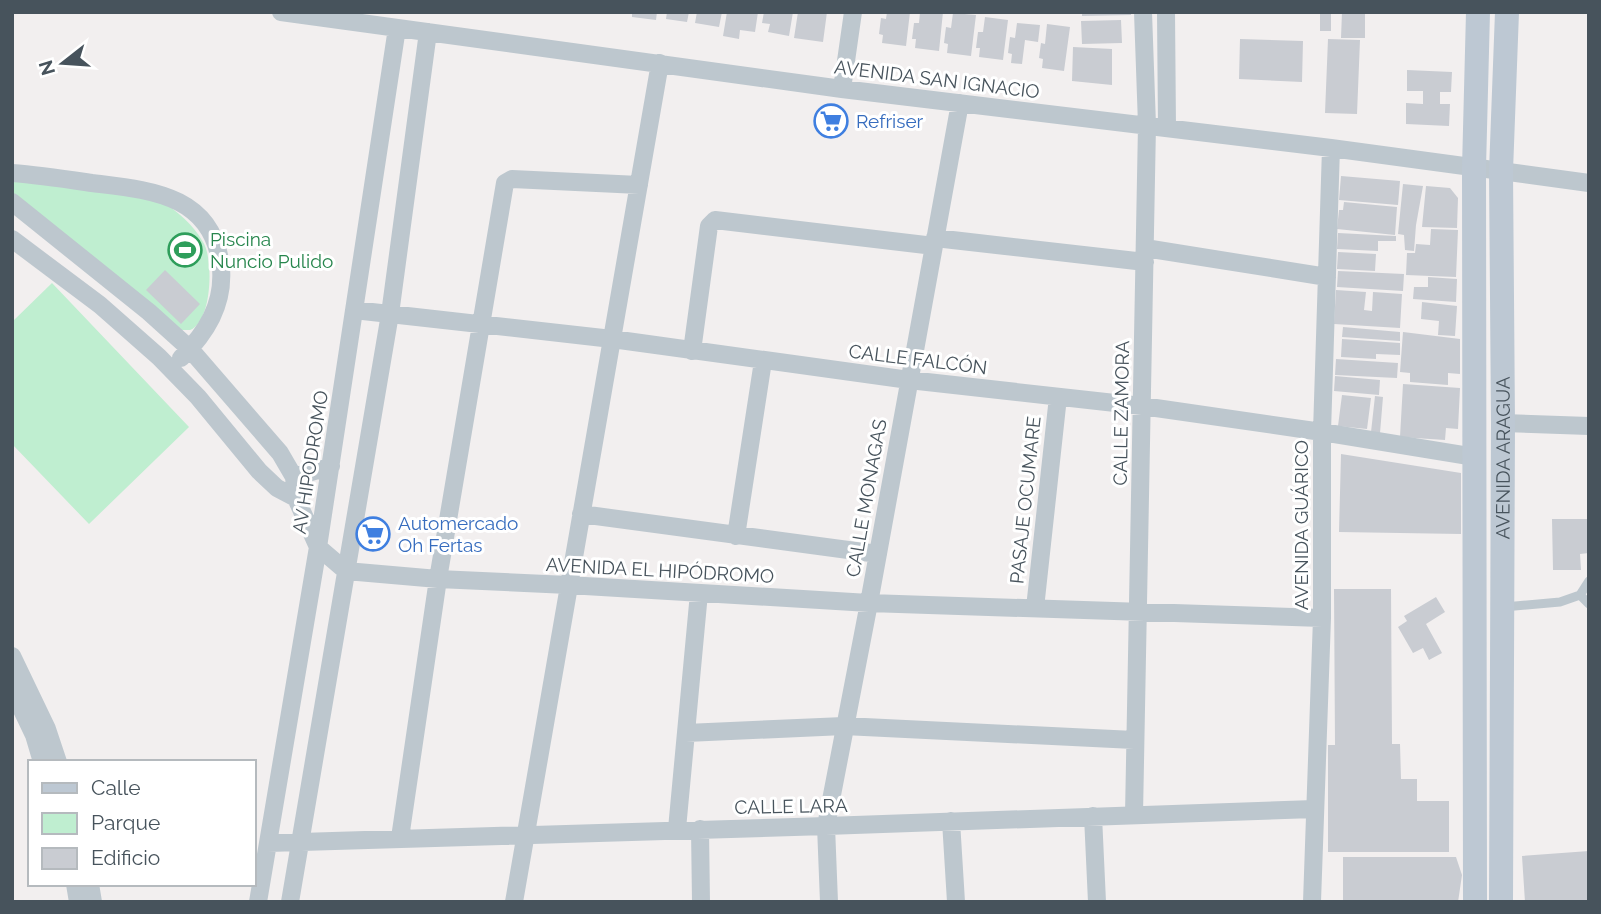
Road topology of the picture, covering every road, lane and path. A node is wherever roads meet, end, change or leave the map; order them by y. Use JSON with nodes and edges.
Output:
{"nodes":[{"id":1,"x":281,"y":12,"type":"edge"},
{"id":2,"x":853,"y":12,"type":"edge"},
{"id":3,"x":1143,"y":12,"type":"edge"},
{"id":4,"x":1166,"y":12,"type":"edge"},
{"id":5,"x":1478,"y":12,"type":"edge"},
{"id":6,"x":1507,"y":12,"type":"edge"},
{"id":7,"x":397,"y":28,"type":"junction"},
{"id":8,"x":428,"y":32,"type":"junction"},
{"id":9,"x":660,"y":63,"type":"junction"},
{"id":10,"x":842,"y":89,"type":"junction"},
{"id":11,"x":960,"y":103,"type":"junction"},
{"id":12,"x":1147,"y":125,"type":"junction"},
{"id":13,"x":1167,"y":128,"type":"junction"},
{"id":14,"x":1331,"y":148,"type":"junction"},
{"id":15,"x":1474,"y":167,"type":"junction"},
{"id":16,"x":1501,"y":171,"type":"junction"},
{"id":17,"x":12,"y":173,"type":"edge"},
{"id":18,"x":1589,"y":183,"type":"edge"},
{"id":19,"x":639,"y":185,"type":"junction"},
{"id":20,"x":12,"y":202,"type":"edge"},
{"id":21,"x":12,"y":239,"type":"edge"},
{"id":22,"x":934,"y":242,"type":"junction"},
{"id":23,"x":1145,"y":255,"type":"junction"},
{"id":24,"x":1327,"y":277,"type":"junction"},
{"id":25,"x":354,"y":310,"type":"junction"},
{"id":26,"x":390,"y":314,"type":"junction"},
{"id":27,"x":480,"y":324,"type":"junction"},
{"id":28,"x":612,"y":339,"type":"junction"},
{"id":29,"x":190,"y":349,"type":"junction"},
{"id":30,"x":692,"y":351,"type":"junction"},
{"id":31,"x":763,"y":361,"type":"junction"},
{"id":32,"x":170,"y":369,"type":"junction"},
{"id":33,"x":909,"y":380,"type":"junction"},
{"id":34,"x":1058,"y":397,"type":"junction"},
{"id":35,"x":1142,"y":406,"type":"junction"},
{"id":36,"x":1503,"y":423,"type":"junction"},
{"id":37,"x":1589,"y":426,"type":"edge"},
{"id":38,"x":1322,"y":432,"type":"junction"},
{"id":39,"x":1475,"y":457,"type":"junction"},
{"id":40,"x":331,"y":466,"type":"junction"},
{"id":41,"x":294,"y":477,"type":"junction"},
{"id":42,"x":296,"y":498,"type":"junction"},
{"id":43,"x":580,"y":514,"type":"junction"},
{"id":44,"x":736,"y":536,"type":"junction"},
{"id":45,"x":318,"y":547,"type":"junction"},
{"id":46,"x":878,"y":554,"type":"junction"},
{"id":47,"x":346,"y":571,"type":"junction"},
{"id":48,"x":438,"y":579,"type":"junction"},
{"id":49,"x":1589,"y":581,"type":"edge"},
{"id":50,"x":568,"y":585,"type":"junction"},
{"id":51,"x":699,"y":593,"type":"junction"},
{"id":52,"x":1580,"y":595,"type":"junction"},
{"id":53,"x":869,"y":603,"type":"junction"},
{"id":54,"x":1589,"y":604,"type":"edge"},
{"id":55,"x":1502,"y":607,"type":"junction"},
{"id":56,"x":1035,"y":608,"type":"junction"},
{"id":57,"x":1138,"y":611,"type":"junction"},
{"id":58,"x":1322,"y":618,"type":"junction"},
{"id":59,"x":12,"y":656,"type":"edge"},
{"id":60,"x":12,"y":689,"type":"edge"},
{"id":61,"x":844,"y":726,"type":"junction"},
{"id":62,"x":40,"y":732,"type":"junction"},
{"id":63,"x":686,"y":733,"type":"junction"},
{"id":64,"x":1134,"y":740,"type":"junction"},
{"id":65,"x":42,"y":760,"type":"edge"},
{"id":66,"x":57,"y":760,"type":"edge"},
{"id":67,"x":1314,"y":809,"type":"junction"},
{"id":68,"x":1134,"y":815,"type":"junction"},
{"id":69,"x":1093,"y":816,"type":"junction"},
{"id":70,"x":951,"y":821,"type":"junction"},
{"id":71,"x":826,"y":826,"type":"junction"},
{"id":72,"x":677,"y":829,"type":"junction"},
{"id":73,"x":700,"y":829,"type":"junction"},
{"id":74,"x":526,"y":834,"type":"junction"},
{"id":75,"x":400,"y":838,"type":"junction"},
{"id":76,"x":300,"y":842,"type":"junction"},
{"id":77,"x":268,"y":843,"type":"junction"},
{"id":78,"x":258,"y":902,"type":"edge"},
{"id":79,"x":290,"y":902,"type":"edge"},
{"id":80,"x":514,"y":902,"type":"edge"},
{"id":81,"x":701,"y":902,"type":"edge"},
{"id":82,"x":830,"y":902,"type":"edge"},
{"id":83,"x":956,"y":902,"type":"edge"},
{"id":84,"x":1097,"y":902,"type":"edge"},
{"id":85,"x":1312,"y":902,"type":"edge"},
{"id":86,"x":1475,"y":902,"type":"edge"},
{"id":87,"x":1501,"y":902,"type":"edge"}],
"edges":[{"from":1,"to":7,"type":"street","name":"AVENIDA SAN IGNACIO"},
{"from":2,"to":10,"type":"street"},
{"from":3,"to":12,"type":"street","name":"CALLE ZAMORA"},
{"from":4,"to":13,"type":"street"},
{"from":5,"to":15,"type":"street","name":"AVENIDA ARAGUA"},
{"from":6,"to":16,"type":"street","name":"AVENIDA ARAGUA"},
{"from":7,"to":8,"type":"street","name":"AVENIDA SAN IGNACIO"},
{"from":7,"to":25,"type":"street","name":"AV HIPODROMO"},
{"from":8,"to":9,"type":"street","name":"AVENIDA SAN IGNACIO"},
{"from":8,"to":26,"type":"street"},
{"from":9,"to":10,"type":"street","name":"AVENIDA SAN IGNACIO"},
{"from":9,"to":19,"type":"street"},
{"from":10,"to":11,"type":"street","name":"AVENIDA SAN IGNACIO"},
{"from":11,"to":12,"type":"street","name":"AVENIDA SAN IGNACIO"},
{"from":11,"to":22,"type":"street","name":"CALLE MONAGAS"},
{"from":12,"to":13,"type":"street","name":"AVENIDA SAN IGNACIO"},
{"from":12,"to":23,"type":"street","name":"CALLE ZAMORA"},
{"from":13,"to":14,"type":"street","name":"AVENIDA SAN IGNACIO"},
{"from":14,"to":15,"type":"street","name":"AVENIDA SAN IGNACIO"},
{"from":14,"to":24,"type":"street","name":"AVENIDA GUÁRICO"},
{"from":15,"to":16,"type":"street","name":"AVENIDA SAN IGNACIO"},
{"from":15,"to":39,"type":"street","name":"AVENIDA ARAGUA"},
{"from":16,"to":18,"type":"street","name":"AVENIDA SAN IGNACIO"},
{"from":16,"to":36,"type":"street","name":"AVENIDA ARAGUA"},
{"from":17,"to":29,"type":"street"},
{"from":19,"to":27,"type":"street"},
{"from":19,"to":28,"type":"street"},
{"from":20,"to":29,"type":"street"},
{"from":21,"to":32,"type":"street"},
{"from":22,"to":23,"type":"street"},
{"from":22,"to":30,"type":"street"},
{"from":22,"to":33,"type":"street","name":"CALLE MONAGAS"},
{"from":23,"to":24,"type":"street"},
{"from":23,"to":35,"type":"street","name":"CALLE ZAMORA"},
{"from":24,"to":38,"type":"street","name":"AVENIDA GUÁRICO"},
{"from":25,"to":26,"type":"street","name":"CALLE FALCÓN"},
{"from":25,"to":40,"type":"street","name":"AV HIPODROMO"},
{"from":26,"to":27,"type":"street","name":"CALLE FALCÓN"},
{"from":26,"to":47,"type":"street"},
{"from":27,"to":28,"type":"street","name":"CALLE FALCÓN"},
{"from":27,"to":48,"type":"street"},
{"from":28,"to":30,"type":"street","name":"CALLE FALCÓN"},
{"from":28,"to":43,"type":"street"},
{"from":29,"to":32,"type":"street"},
{"from":29,"to":41,"type":"street"},
{"from":30,"to":31,"type":"street","name":"CALLE FALCÓN"},
{"from":31,"to":33,"type":"street","name":"CALLE FALCÓN"},
{"from":31,"to":44,"type":"street"},
{"from":32,"to":42,"type":"street"},
{"from":33,"to":34,"type":"street","name":"CALLE FALCÓN"},
{"from":33,"to":46,"type":"street","name":"CALLE MONAGAS"},
{"from":34,"to":35,"type":"street","name":"CALLE FALCÓN"},
{"from":34,"to":56,"type":"street","name":"PASAJE OCUMARE"},
{"from":35,"to":38,"type":"street","name":"CALLE FALCÓN"},
{"from":35,"to":57,"type":"street","name":"CALLE ZAMORA"},
{"from":36,"to":37,"type":"street"},
{"from":36,"to":55,"type":"street","name":"AVENIDA ARAGUA"},
{"from":38,"to":39,"type":"street","name":"CALLE FALCÓN"},
{"from":38,"to":58,"type":"street","name":"AVENIDA GUÁRICO"},
{"from":39,"to":86,"type":"street","name":"AVENIDA ARAGUA"},
{"from":40,"to":41,"type":"street"},
{"from":40,"to":45,"type":"street","name":"AV HIPODROMO"},
{"from":41,"to":42,"type":"street"},
{"from":42,"to":45,"type":"street"},
{"from":43,"to":44,"type":"street"},
{"from":43,"to":50,"type":"street"},
{"from":44,"to":46,"type":"street"},
{"from":45,"to":47,"type":"street"},
{"from":45,"to":77,"type":"street","name":"AV HIPODROMO"},
{"from":46,"to":53,"type":"street","name":"CALLE MONAGAS"},
{"from":47,"to":48,"type":"street","name":"AVENIDA EL HIPÓDROMO"},
{"from":47,"to":76,"type":"street"},
{"from":48,"to":50,"type":"street","name":"AVENIDA EL HIPÓDROMO"},
{"from":48,"to":75,"type":"street"},
{"from":49,"to":52,"type":"lane"},
{"from":50,"to":51,"type":"street","name":"AVENIDA EL HIPÓDROMO"},
{"from":50,"to":74,"type":"street"},
{"from":51,"to":53,"type":"street","name":"AVENIDA EL HIPÓDROMO"},
{"from":51,"to":63,"type":"street"},
{"from":52,"to":54,"type":"lane"},
{"from":52,"to":55,"type":"lane"},
{"from":53,"to":56,"type":"street","name":"AVENIDA EL HIPÓDROMO"},
{"from":53,"to":61,"type":"street","name":"CALLE MONAGAS"},
{"from":55,"to":87,"type":"street","name":"AVENIDA ARAGUA"},
{"from":56,"to":57,"type":"street","name":"AVENIDA EL HIPÓDROMO"},
{"from":57,"to":58,"type":"street","name":"AVENIDA EL HIPÓDROMO"},
{"from":57,"to":64,"type":"street","name":"CALLE ZAMORA"},
{"from":58,"to":67,"type":"street","name":"AVENIDA GUÁRICO"},
{"from":59,"to":62,"type":"street"},
{"from":60,"to":62,"type":"street"},
{"from":61,"to":63,"type":"street"},
{"from":61,"to":64,"type":"street"},
{"from":61,"to":71,"type":"street","name":"CALLE MONAGAS"},
{"from":62,"to":65,"type":"street"},
{"from":62,"to":66,"type":"street"},
{"from":63,"to":72,"type":"street"},
{"from":64,"to":68,"type":"street","name":"CALLE ZAMORA"},
{"from":67,"to":68,"type":"street","name":"CALLE LARA"},
{"from":67,"to":85,"type":"street","name":"AVENIDA GUÁRICO"},
{"from":68,"to":69,"type":"street","name":"CALLE LARA"},
{"from":69,"to":70,"type":"street","name":"CALLE LARA"},
{"from":69,"to":84,"type":"street"},
{"from":70,"to":71,"type":"street","name":"CALLE LARA"},
{"from":70,"to":83,"type":"street"},
{"from":71,"to":73,"type":"street","name":"CALLE LARA"},
{"from":71,"to":82,"type":"street","name":"CALLE MONAGAS"},
{"from":72,"to":73,"type":"street","name":"CALLE LARA"},
{"from":72,"to":74,"type":"street","name":"CALLE LARA"},
{"from":73,"to":81,"type":"street"},
{"from":74,"to":75,"type":"street","name":"CALLE LARA"},
{"from":74,"to":80,"type":"street"},
{"from":75,"to":76,"type":"street","name":"CALLE LARA"},
{"from":76,"to":77,"type":"street","name":"CALLE LARA"},
{"from":76,"to":79,"type":"street"},
{"from":77,"to":78,"type":"street","name":"AV HIPODROMO"}]}
